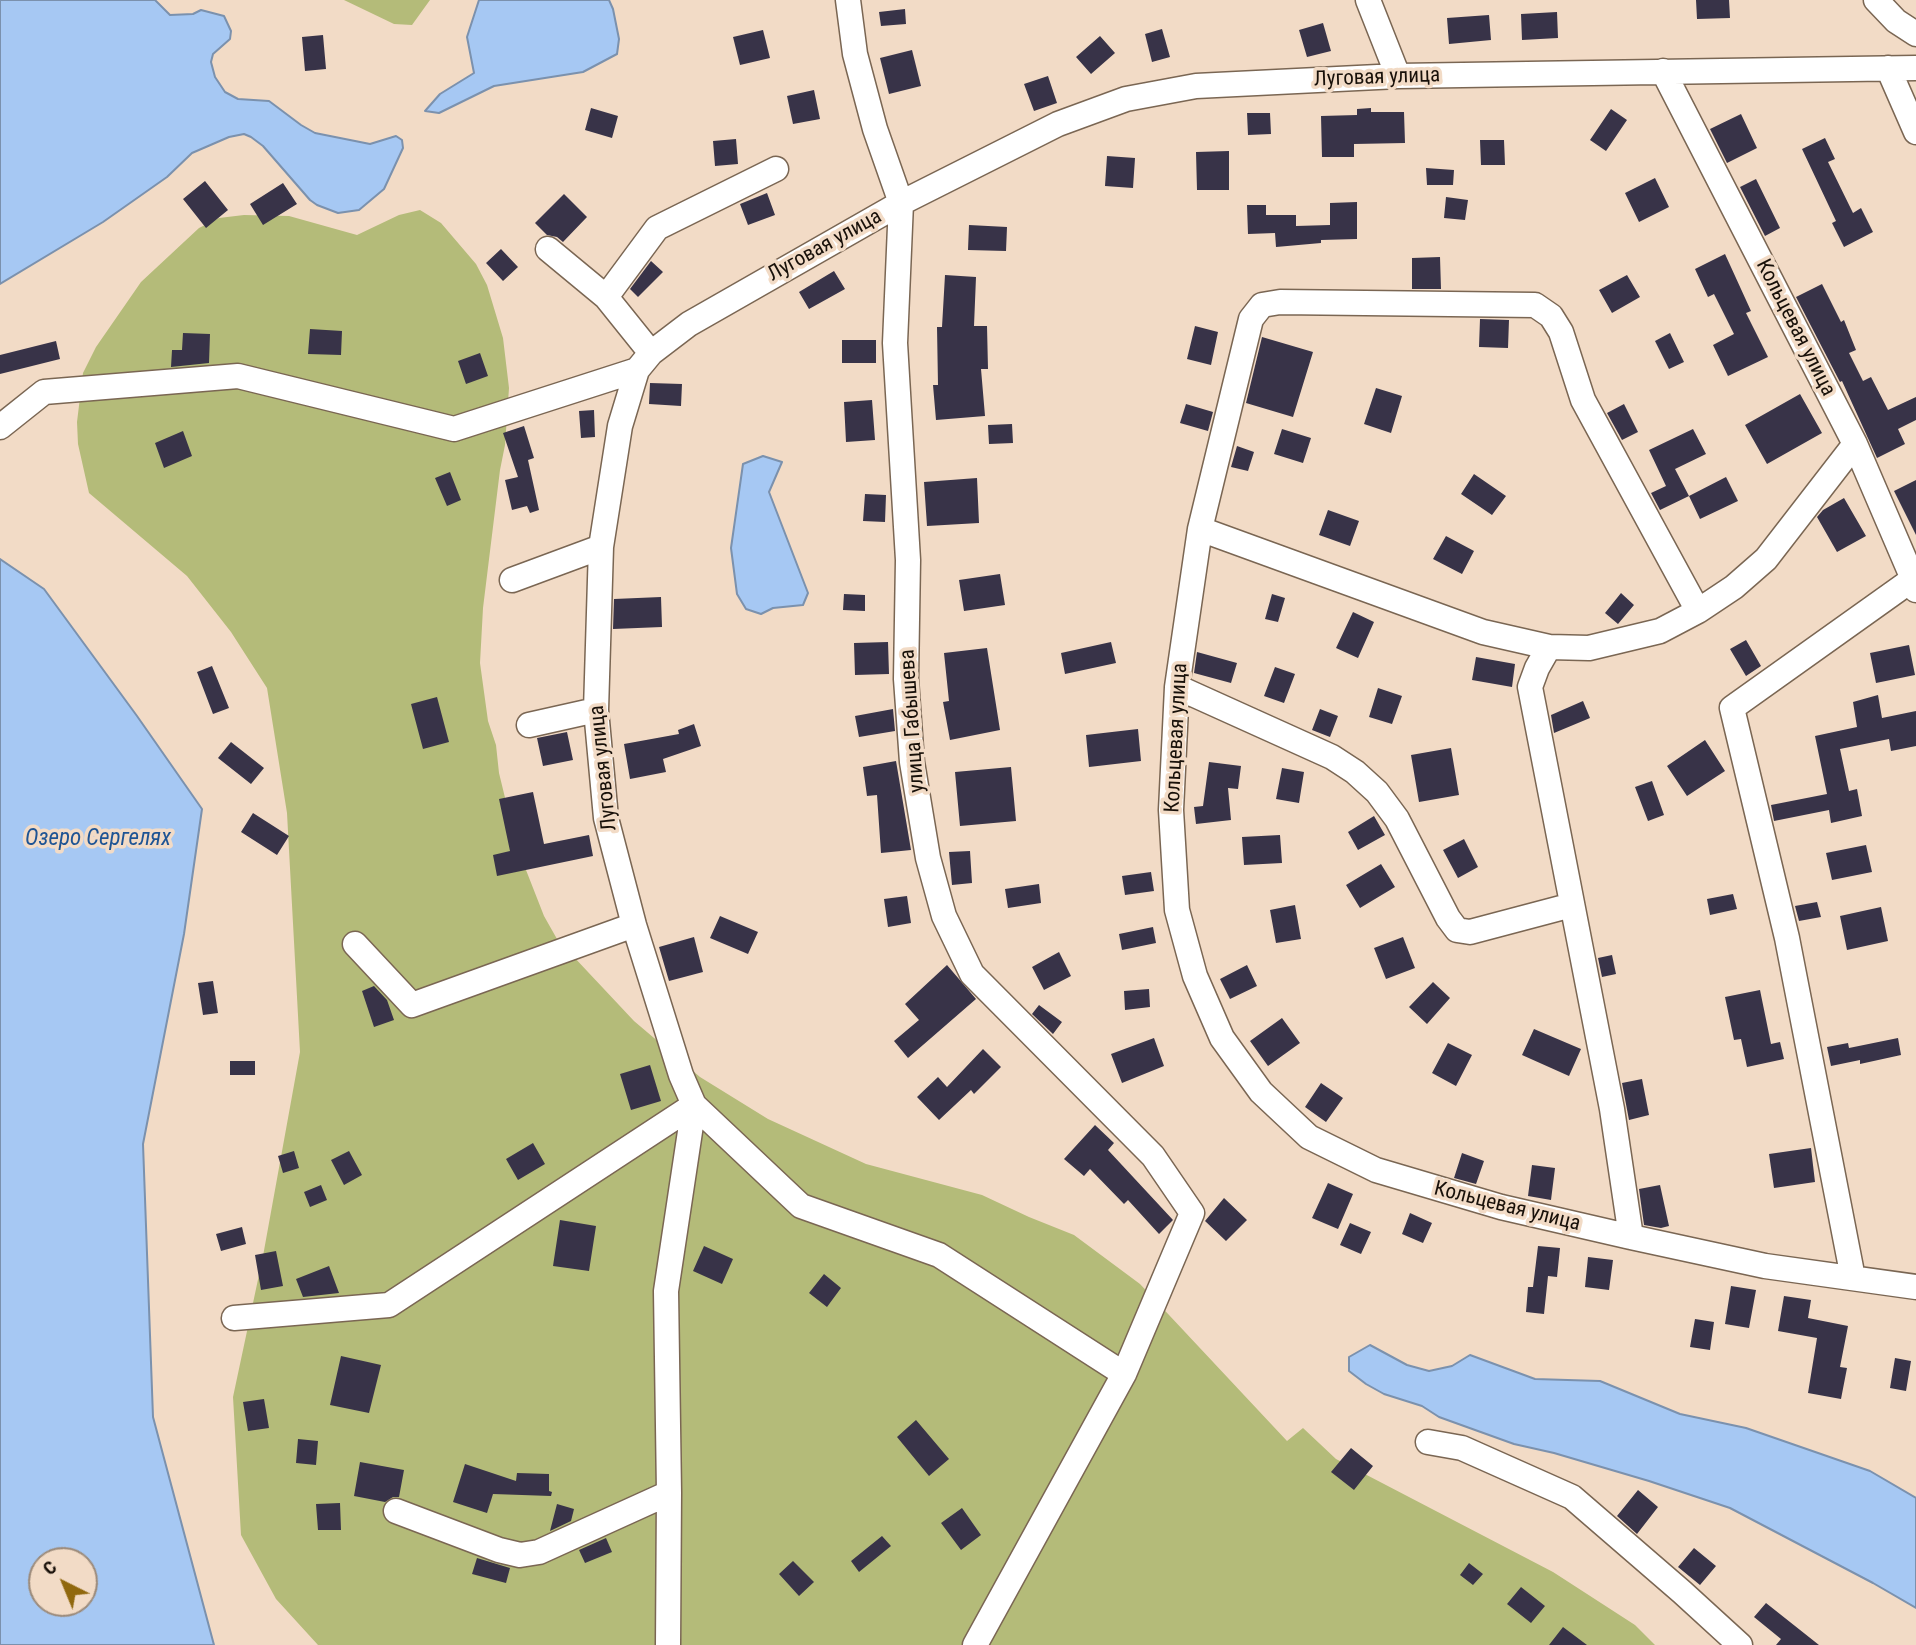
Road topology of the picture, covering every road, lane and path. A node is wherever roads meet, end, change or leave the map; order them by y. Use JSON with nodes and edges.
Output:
{"nodes":[{"id":1,"x":848,"y":0,"type":"edge"},
{"id":2,"x":1368,"y":0,"type":"edge"},
{"id":3,"x":1876,"y":0,"type":"edge"},
{"id":4,"x":1916,"y":34,"type":"edge"},
{"id":5,"x":1888,"y":68,"type":"junction"},
{"id":6,"x":1916,"y":68,"type":"edge"},
{"id":7,"x":1662,"y":71,"type":"junction"},
{"id":8,"x":1398,"y":76,"type":"junction"},
{"id":9,"x":1916,"y":132,"type":"edge"},
{"id":10,"x":776,"y":169,"type":"dead end"},
{"id":11,"x":901,"y":202,"type":"junction"},
{"id":12,"x":548,"y":249,"type":"dead end"},
{"id":13,"x":606,"y":297,"type":"junction"},
{"id":14,"x":644,"y":362,"type":"junction"},
{"id":15,"x":0,"y":428,"type":"edge"},
{"id":16,"x":1855,"y":444,"type":"junction"},
{"id":17,"x":1200,"y":529,"type":"junction"},
{"id":18,"x":601,"y":547,"type":"junction"},
{"id":19,"x":512,"y":580,"type":"dead end"},
{"id":20,"x":1915,"y":584,"type":"edge"},
{"id":21,"x":1698,"y":611,"type":"junction"},
{"id":22,"x":1549,"y":647,"type":"junction"},
{"id":23,"x":1177,"y":687,"type":"junction"},
{"id":24,"x":596,"y":710,"type":"junction"},
{"id":25,"x":529,"y":725,"type":"dead end"},
{"id":26,"x":1572,"y":905,"type":"junction"},
{"id":27,"x":634,"y":925,"type":"junction"},
{"id":28,"x":355,"y":944,"type":"dead end"},
{"id":29,"x":694,"y":1105,"type":"junction"},
{"id":30,"x":1631,"y":1237,"type":"junction"},
{"id":31,"x":1853,"y":1278,"type":"junction"},
{"id":32,"x":1916,"y":1287,"type":"edge"},
{"id":33,"x":234,"y":1318,"type":"dead end"},
{"id":34,"x":1124,"y":1374,"type":"junction"},
{"id":35,"x":1428,"y":1442,"type":"dead end"},
{"id":36,"x":669,"y":1493,"type":"junction"},
{"id":37,"x":396,"y":1511,"type":"dead end"},
{"id":38,"x":668,"y":1645,"type":"edge"},
{"id":39,"x":975,"y":1645,"type":"edge"},
{"id":40,"x":1740,"y":1645,"type":"edge"}],
"edges":[{"from":1,"to":11,"type":"street"},
{"from":2,"to":8,"type":"street"},
{"from":3,"to":4,"type":"street"},
{"from":5,"to":6,"type":"street","name":"Луговая улица"},
{"from":5,"to":7,"type":"street","name":"Луговая улица"},
{"from":5,"to":9,"type":"street"},
{"from":7,"to":8,"type":"street","name":"Луговая улица"},
{"from":7,"to":16,"type":"street","name":"Кольцевая улица"},
{"from":8,"to":11,"type":"street","name":"Луговая улица"},
{"from":10,"to":13,"type":"street"},
{"from":11,"to":14,"type":"street","name":"Луговая улица"},
{"from":11,"to":34,"type":"street","name":"улица Габышева"},
{"from":12,"to":13,"type":"street"},
{"from":13,"to":14,"type":"street"},
{"from":14,"to":15,"type":"street"},
{"from":14,"to":18,"type":"street","name":"Луговая улица"},
{"from":16,"to":20,"type":"street","name":"Кольцевая улица"},
{"from":16,"to":21,"type":"street"},
{"from":17,"to":21,"type":"street","name":"Кольцевая улица"},
{"from":17,"to":22,"type":"street"},
{"from":17,"to":23,"type":"street","name":"Кольцевая улица"},
{"from":18,"to":19,"type":"street"},
{"from":18,"to":24,"type":"street","name":"Луговая улица"},
{"from":20,"to":31,"type":"street"},
{"from":21,"to":22,"type":"street"},
{"from":22,"to":26,"type":"street"},
{"from":23,"to":26,"type":"street"},
{"from":23,"to":30,"type":"street","name":"Кольцевая улица"},
{"from":24,"to":25,"type":"street"},
{"from":24,"to":27,"type":"street","name":"Луговая улица"},
{"from":26,"to":30,"type":"street"},
{"from":27,"to":28,"type":"street"},
{"from":27,"to":29,"type":"street","name":"Луговая улица"},
{"from":29,"to":33,"type":"street"},
{"from":29,"to":34,"type":"street","name":"Луговая улица"},
{"from":29,"to":36,"type":"street"},
{"from":30,"to":31,"type":"street","name":"Кольцевая улица"},
{"from":31,"to":32,"type":"street","name":"Кольцевая улица"},
{"from":34,"to":39,"type":"street"},
{"from":35,"to":40,"type":"street"},
{"from":36,"to":37,"type":"street"},
{"from":36,"to":38,"type":"street"}]}
